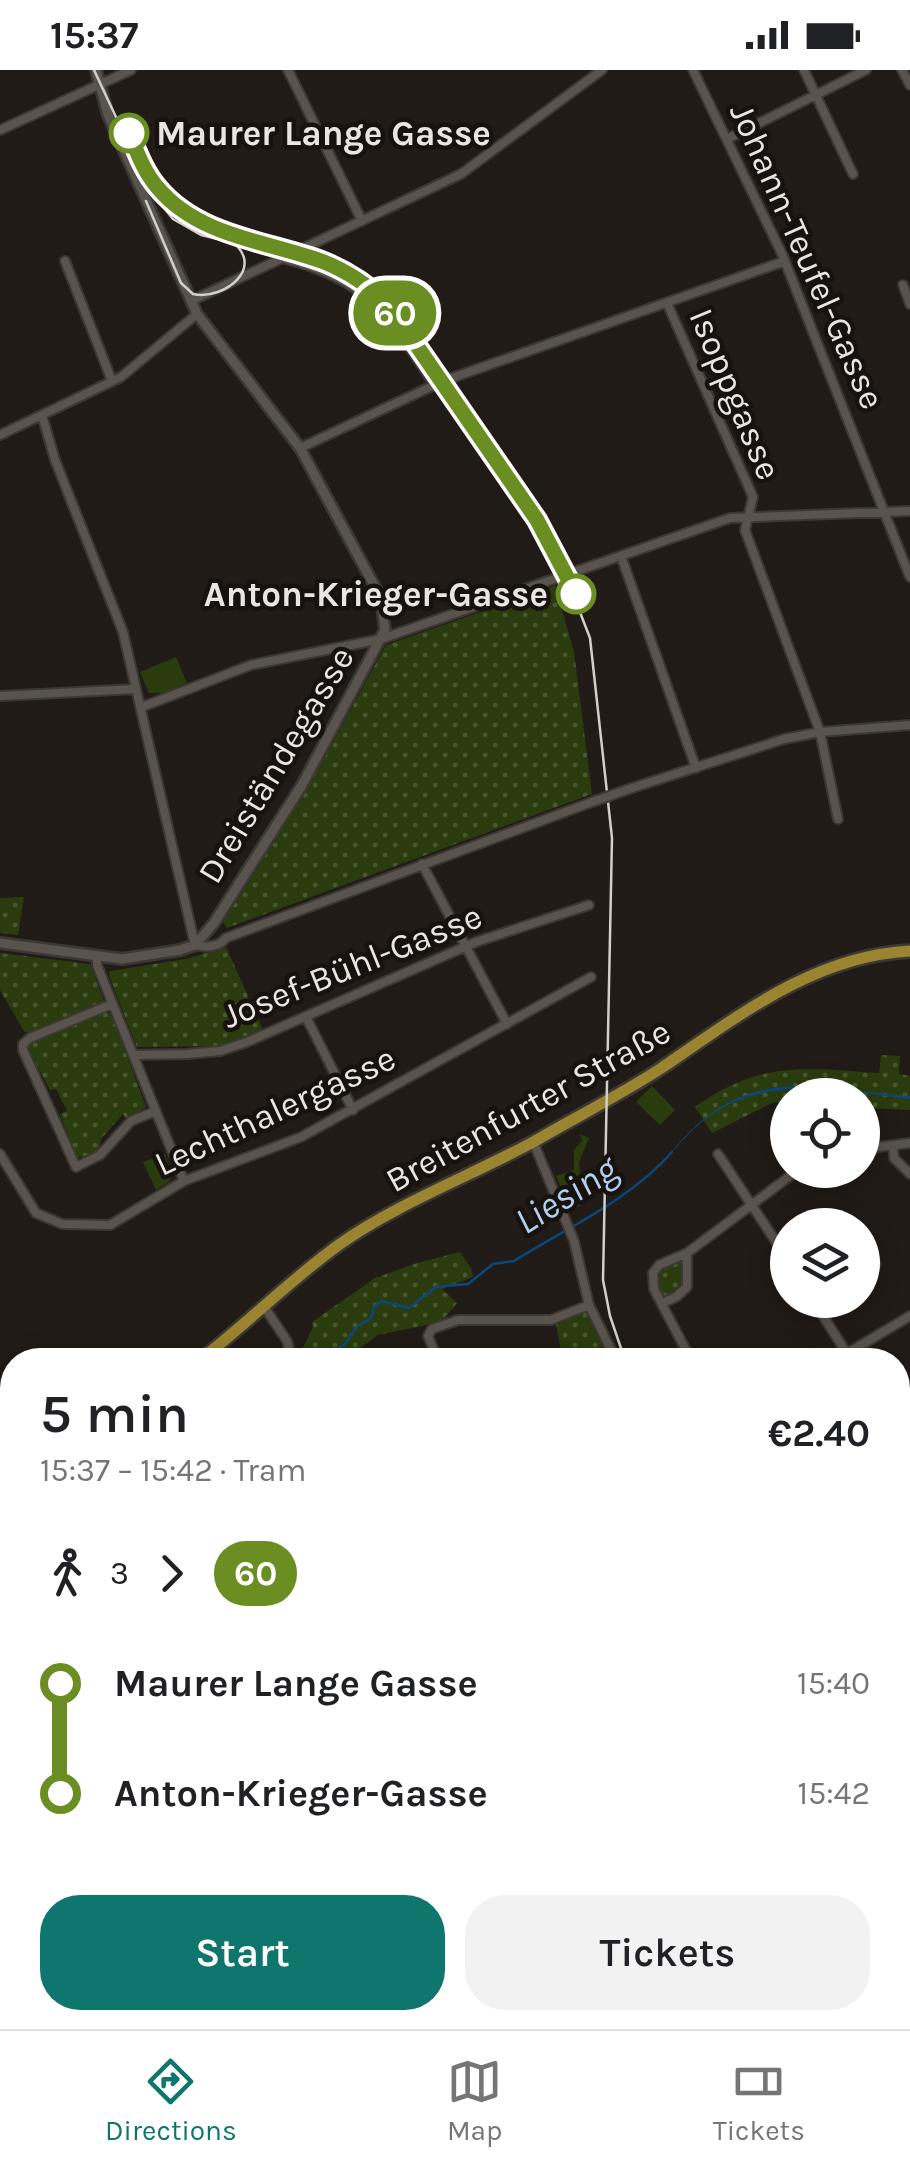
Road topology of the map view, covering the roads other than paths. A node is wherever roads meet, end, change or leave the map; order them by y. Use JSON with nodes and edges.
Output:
{"nodes":[{"id":1,"x":96,"y":70,"type":"edge"},
{"id":2,"x":131,"y":70,"type":"edge"},
{"id":3,"x":288,"y":70,"type":"edge"},
{"id":4,"x":602,"y":70,"type":"edge"},
{"id":5,"x":693,"y":70,"type":"edge"},
{"id":6,"x":804,"y":70,"type":"edge"},
{"id":7,"x":866,"y":70,"type":"edge"},
{"id":8,"x":902,"y":70,"type":"edge"},
{"id":9,"x":100,"y":82,"type":"junction"},
{"id":10,"x":910,"y":85,"type":"edge"},
{"id":11,"x":815,"y":95,"type":"junction"},
{"id":12,"x":0,"y":130,"type":"edge"},
{"id":13,"x":727,"y":138,"type":"junction"},
{"id":14,"x":853,"y":174,"type":"dead end"},
{"id":15,"x":362,"y":221,"type":"junction"},
{"id":16,"x":282,"y":258,"type":"junction"},
{"id":17,"x":65,"y":261,"type":"dead end"},
{"id":18,"x":785,"y":261,"type":"junction"},
{"id":19,"x":903,"y":285,"type":"dead end"},
{"id":20,"x":191,"y":301,"type":"junction"},
{"id":21,"x":667,"y":302,"type":"junction"},
{"id":22,"x":910,"y":304,"type":"edge"},
{"id":23,"x":197,"y":314,"type":"junction"},
{"id":24,"x":112,"y":381,"type":"junction"},
{"id":25,"x":434,"y":384,"type":"junction"},
{"id":26,"x":42,"y":415,"type":"junction"},
{"id":27,"x":0,"y":436,"type":"edge"},
{"id":28,"x":300,"y":448,"type":"junction"},
{"id":29,"x":910,"y":511,"type":"edge"},
{"id":30,"x":886,"y":513,"type":"junction"},
{"id":31,"x":747,"y":516,"type":"junction"},
{"id":32,"x":621,"y":556,"type":"junction"},
{"id":33,"x":910,"y":577,"type":"edge"},
{"id":34,"x":381,"y":639,"type":"junction"},
{"id":35,"x":136,"y":689,"type":"junction"},
{"id":36,"x":0,"y":696,"type":"edge"},
{"id":37,"x":142,"y":707,"type":"junction"},
{"id":38,"x":910,"y":724,"type":"edge"},
{"id":39,"x":820,"y":732,"type":"junction"},
{"id":40,"x":696,"y":768,"type":"junction"},
{"id":41,"x":838,"y":819,"type":"dead end"},
{"id":42,"x":422,"y":864,"type":"junction"},
{"id":43,"x":588,"y":905,"type":"dead end"},
{"id":44,"x":214,"y":923,"type":"junction"},
{"id":45,"x":226,"y":938,"type":"junction"},
{"id":46,"x":0,"y":944,"type":"edge"},
{"id":47,"x":196,"y":945,"type":"junction"},
{"id":48,"x":465,"y":947,"type":"junction"},
{"id":49,"x":910,"y":951,"type":"edge"},
{"id":50,"x":97,"y":956,"type":"junction"},
{"id":51,"x":591,"y":977,"type":"dead end"},
{"id":52,"x":112,"y":1004,"type":"junction"},
{"id":53,"x":306,"y":1017,"type":"junction"},
{"id":54,"x":507,"y":1024,"type":"junction"},
{"id":55,"x":134,"y":1054,"type":"junction"},
{"id":56,"x":353,"y":1110,"type":"junction"},
{"id":57,"x":156,"y":1111,"type":"junction"},
{"id":58,"x":533,"y":1142,"type":"junction"},
{"id":59,"x":910,"y":1143,"type":"edge"},
{"id":60,"x":893,"y":1144,"type":"junction"},
{"id":61,"x":880,"y":1146,"type":"edge"},
{"id":62,"x":0,"y":1154,"type":"edge"},
{"id":63,"x":718,"y":1154,"type":"dead end"},
{"id":64,"x":910,"y":1174,"type":"edge"},
{"id":65,"x":184,"y":1181,"type":"junction"},
{"id":66,"x":773,"y":1188,"type":"edge"},
{"id":67,"x":751,"y":1204,"type":"junction"},
{"id":68,"x":770,"y":1233,"type":"edge"},
{"id":69,"x":687,"y":1253,"type":"junction"},
{"id":70,"x":662,"y":1304,"type":"junction"},
{"id":71,"x":589,"y":1305,"type":"junction"},
{"id":72,"x":265,"y":1308,"type":"junction"},
{"id":73,"x":910,"y":1316,"type":"edge"},
{"id":74,"x":824,"y":1318,"type":"edge"},
{"id":75,"x":215,"y":1348,"type":"edge"},
{"id":76,"x":289,"y":1348,"type":"edge"},
{"id":77,"x":434,"y":1348,"type":"edge"},
{"id":78,"x":610,"y":1348,"type":"edge"},
{"id":79,"x":685,"y":1348,"type":"edge"},
{"id":80,"x":843,"y":1348,"type":"edge"},
{"id":81,"x":862,"y":1348,"type":"edge"}],
"edges":[{"from":1,"to":9,"type":"street","name":"Dreiständegasse"},
{"from":2,"to":9,"type":"street"},
{"from":3,"to":15,"type":"street"},
{"from":4,"to":15,"type":"street"},
{"from":5,"to":13,"type":"street","name":"Johann-Teufel-Gasse"},
{"from":6,"to":11,"type":"street"},
{"from":7,"to":11,"type":"street"},
{"from":8,"to":10,"type":"street"},
{"from":9,"to":12,"type":"street"},
{"from":9,"to":20,"type":"street","name":"Dreiständegasse"},
{"from":11,"to":13,"type":"street"},
{"from":11,"to":14,"type":"street"},
{"from":13,"to":18,"type":"street","name":"Johann-Teufel-Gasse"},
{"from":15,"to":16,"type":"street"},
{"from":16,"to":20,"type":"street"},
{"from":16,"to":25,"type":"street"},
{"from":17,"to":24,"type":"street"},
{"from":18,"to":21,"type":"street"},
{"from":18,"to":30,"type":"street","name":"Johann-Teufel-Gasse"},
{"from":19,"to":22,"type":"street"},
{"from":20,"to":23,"type":"street","name":"Dreiständegasse"},
{"from":21,"to":25,"type":"street"},
{"from":21,"to":31,"type":"street","name":"Isoppgasse"},
{"from":23,"to":24,"type":"street"},
{"from":23,"to":28,"type":"street","name":"Dreiständegasse"},
{"from":24,"to":26,"type":"street"},
{"from":25,"to":28,"type":"street"},
{"from":26,"to":27,"type":"street"},
{"from":26,"to":35,"type":"street"},
{"from":28,"to":34,"type":"street","name":"Dreiständegasse"},
{"from":29,"to":30,"type":"street"},
{"from":30,"to":31,"type":"street"},
{"from":30,"to":33,"type":"street","name":"Johann-Teufel-Gasse"},
{"from":31,"to":32,"type":"street"},
{"from":31,"to":39,"type":"street","name":"Isoppgasse"},
{"from":32,"to":34,"type":"street"},
{"from":32,"to":40,"type":"street"},
{"from":34,"to":37,"type":"street"},
{"from":34,"to":44,"type":"street","name":"Dreiständegasse"},
{"from":35,"to":36,"type":"street"},
{"from":35,"to":37,"type":"street"},
{"from":37,"to":47,"type":"street"},
{"from":38,"to":39,"type":"street"},
{"from":39,"to":40,"type":"street"},
{"from":39,"to":41,"type":"street","name":"Isoppgasse"},
{"from":40,"to":42,"type":"street","bridge":true},
{"from":42,"to":45,"type":"street"},
{"from":42,"to":48,"type":"street"},
{"from":43,"to":48,"type":"street","name":"Josef-Bühl-Gasse"},
{"from":44,"to":45,"type":"street"},
{"from":44,"to":47,"type":"street","name":"Dreiständegasse"},
{"from":45,"to":47,"type":"street"},
{"from":46,"to":50,"type":"street"},
{"from":47,"to":50,"type":"street"},
{"from":48,"to":53,"type":"street","name":"Josef-Bühl-Gasse"},
{"from":48,"to":54,"type":"street"},
{"from":49,"to":58,"type":"main road","name":"Breitenfurter Straße"},
{"from":50,"to":52,"type":"street"},
{"from":51,"to":54,"type":"street","name":"Lechthalergasse"},
{"from":52,"to":55,"type":"street"},
{"from":52,"to":57,"type":"street"},
{"from":53,"to":55,"type":"street","name":"Josef-Bühl-Gasse"},
{"from":53,"to":56,"type":"street"},
{"from":54,"to":56,"type":"street","name":"Lechthalergasse"},
{"from":55,"to":57,"type":"street"},
{"from":56,"to":65,"type":"street","name":"Lechthalergasse"},
{"from":57,"to":65,"type":"street"},
{"from":58,"to":71,"type":"street"},
{"from":58,"to":72,"type":"main road","name":"Breitenfurter Straße"},
{"from":59,"to":60,"type":"street"},
{"from":60,"to":61,"type":"street"},
{"from":60,"to":64,"type":"street"},
{"from":62,"to":65,"type":"street","name":"Lechthalergasse"},
{"from":63,"to":67,"type":"street"},
{"from":66,"to":67,"type":"street"},
{"from":67,"to":68,"type":"street"},
{"from":67,"to":69,"type":"street"},
{"from":69,"to":70,"type":"street"},
{"from":69,"to":70,"type":"street"},
{"from":70,"to":79,"type":"street"},
{"from":71,"to":77,"type":"street"},
{"from":71,"to":78,"type":"street"},
{"from":72,"to":75,"type":"main road","name":"Breitenfurter Straße"},
{"from":72,"to":76,"type":"street"},
{"from":73,"to":81,"type":"street"},
{"from":74,"to":80,"type":"street"}]}
